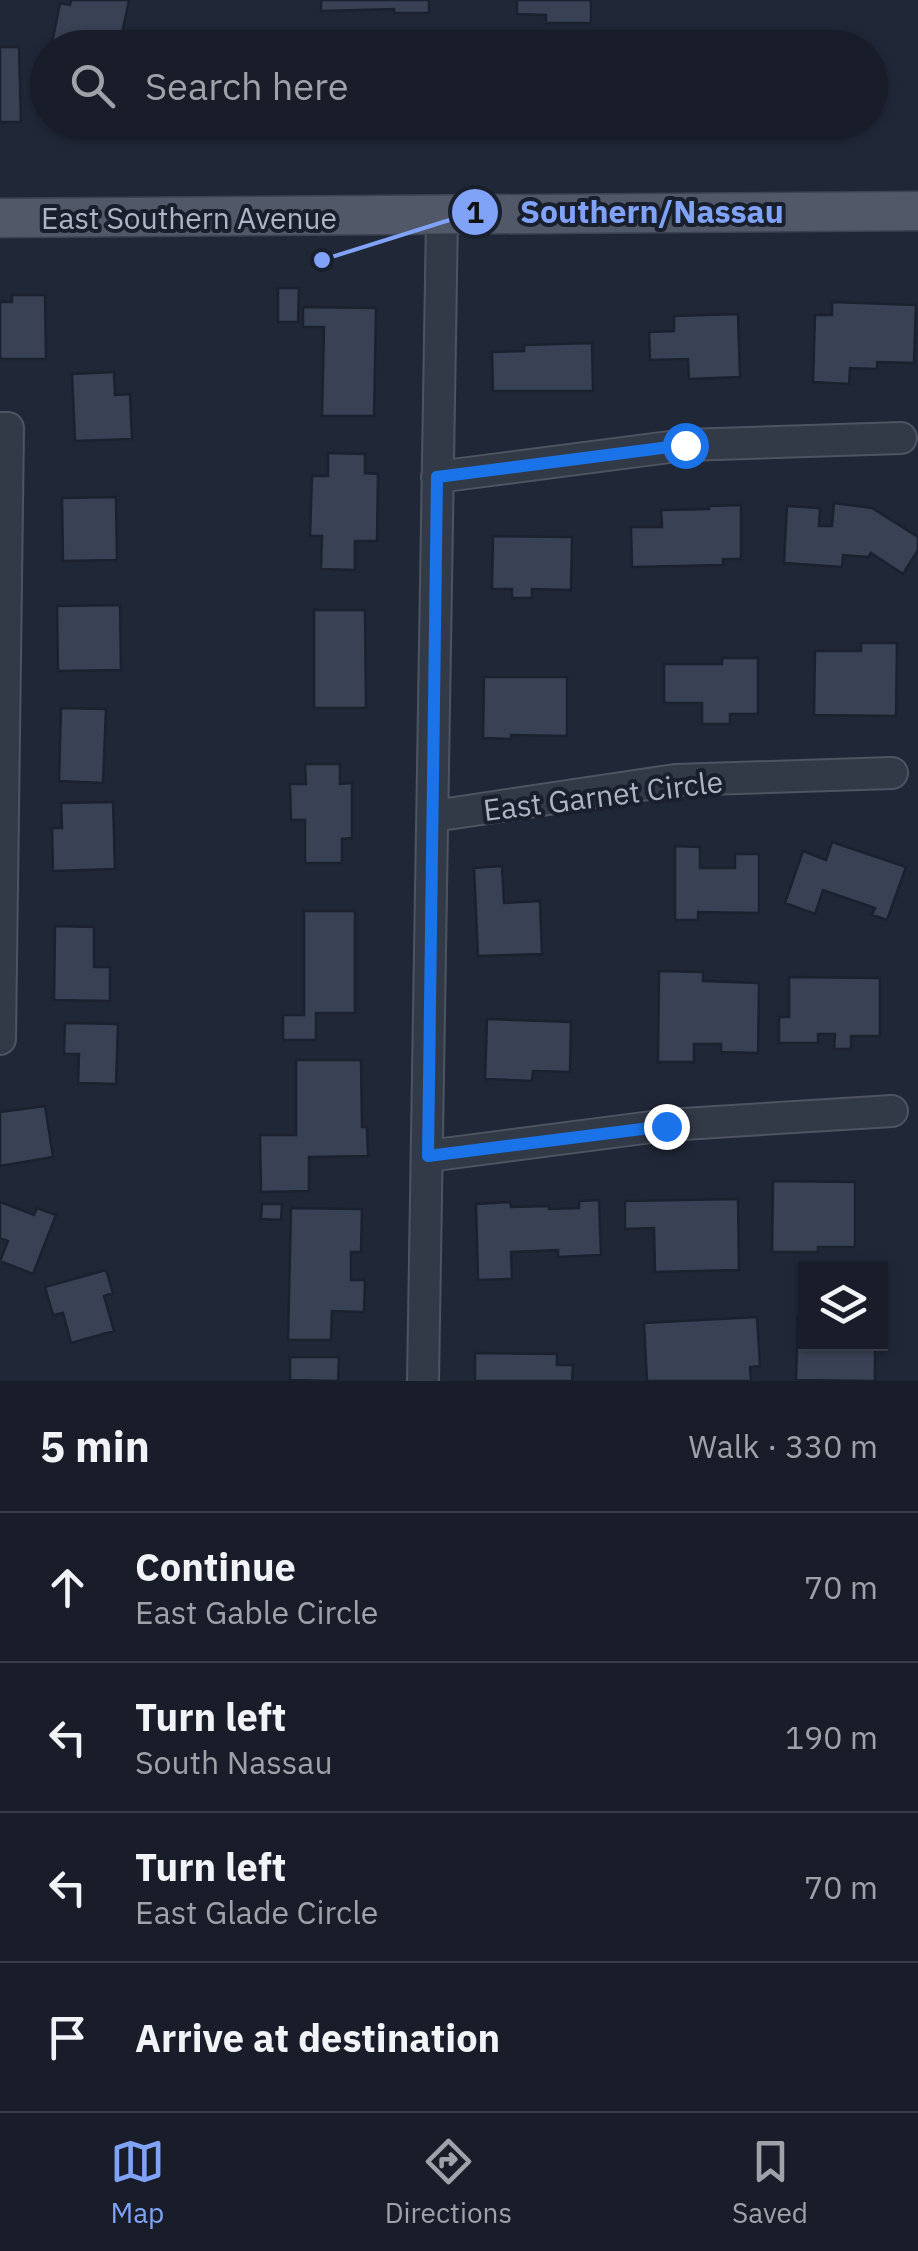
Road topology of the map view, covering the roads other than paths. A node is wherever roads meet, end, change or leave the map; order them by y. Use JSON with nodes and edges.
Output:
{"nodes":[{"id":1,"x":918,"y":211,"type":"edge"},
{"id":2,"x":442,"y":216,"type":"junction"},
{"id":3,"x":0,"y":218,"type":"edge"},
{"id":4,"x":4,"y":428,"type":"edge"},
{"id":5,"x":901,"y":438,"type":"dead end"},
{"id":6,"x":437,"y":477,"type":"junction"},
{"id":7,"x":892,"y":773,"type":"dead end"},
{"id":8,"x":434,"y":816,"type":"junction"},
{"id":9,"x":0,"y":1039,"type":"edge"},
{"id":10,"x":892,"y":1112,"type":"dead end"},
{"id":11,"x":428,"y":1156,"type":"junction"},
{"id":12,"x":423,"y":1381,"type":"edge"}],
"edges":[{"from":1,"to":2,"type":"main road","name":"East Southern Avenue"},
{"from":2,"to":3,"type":"main road","name":"East Southern Avenue"},
{"from":2,"to":6,"type":"street"},
{"from":4,"to":9,"type":"street"},
{"from":5,"to":6,"type":"street"},
{"from":6,"to":8,"type":"street"},
{"from":7,"to":8,"type":"street","name":"East Garnet Circle"},
{"from":8,"to":11,"type":"street"},
{"from":10,"to":11,"type":"street"},
{"from":11,"to":12,"type":"street"}]}
